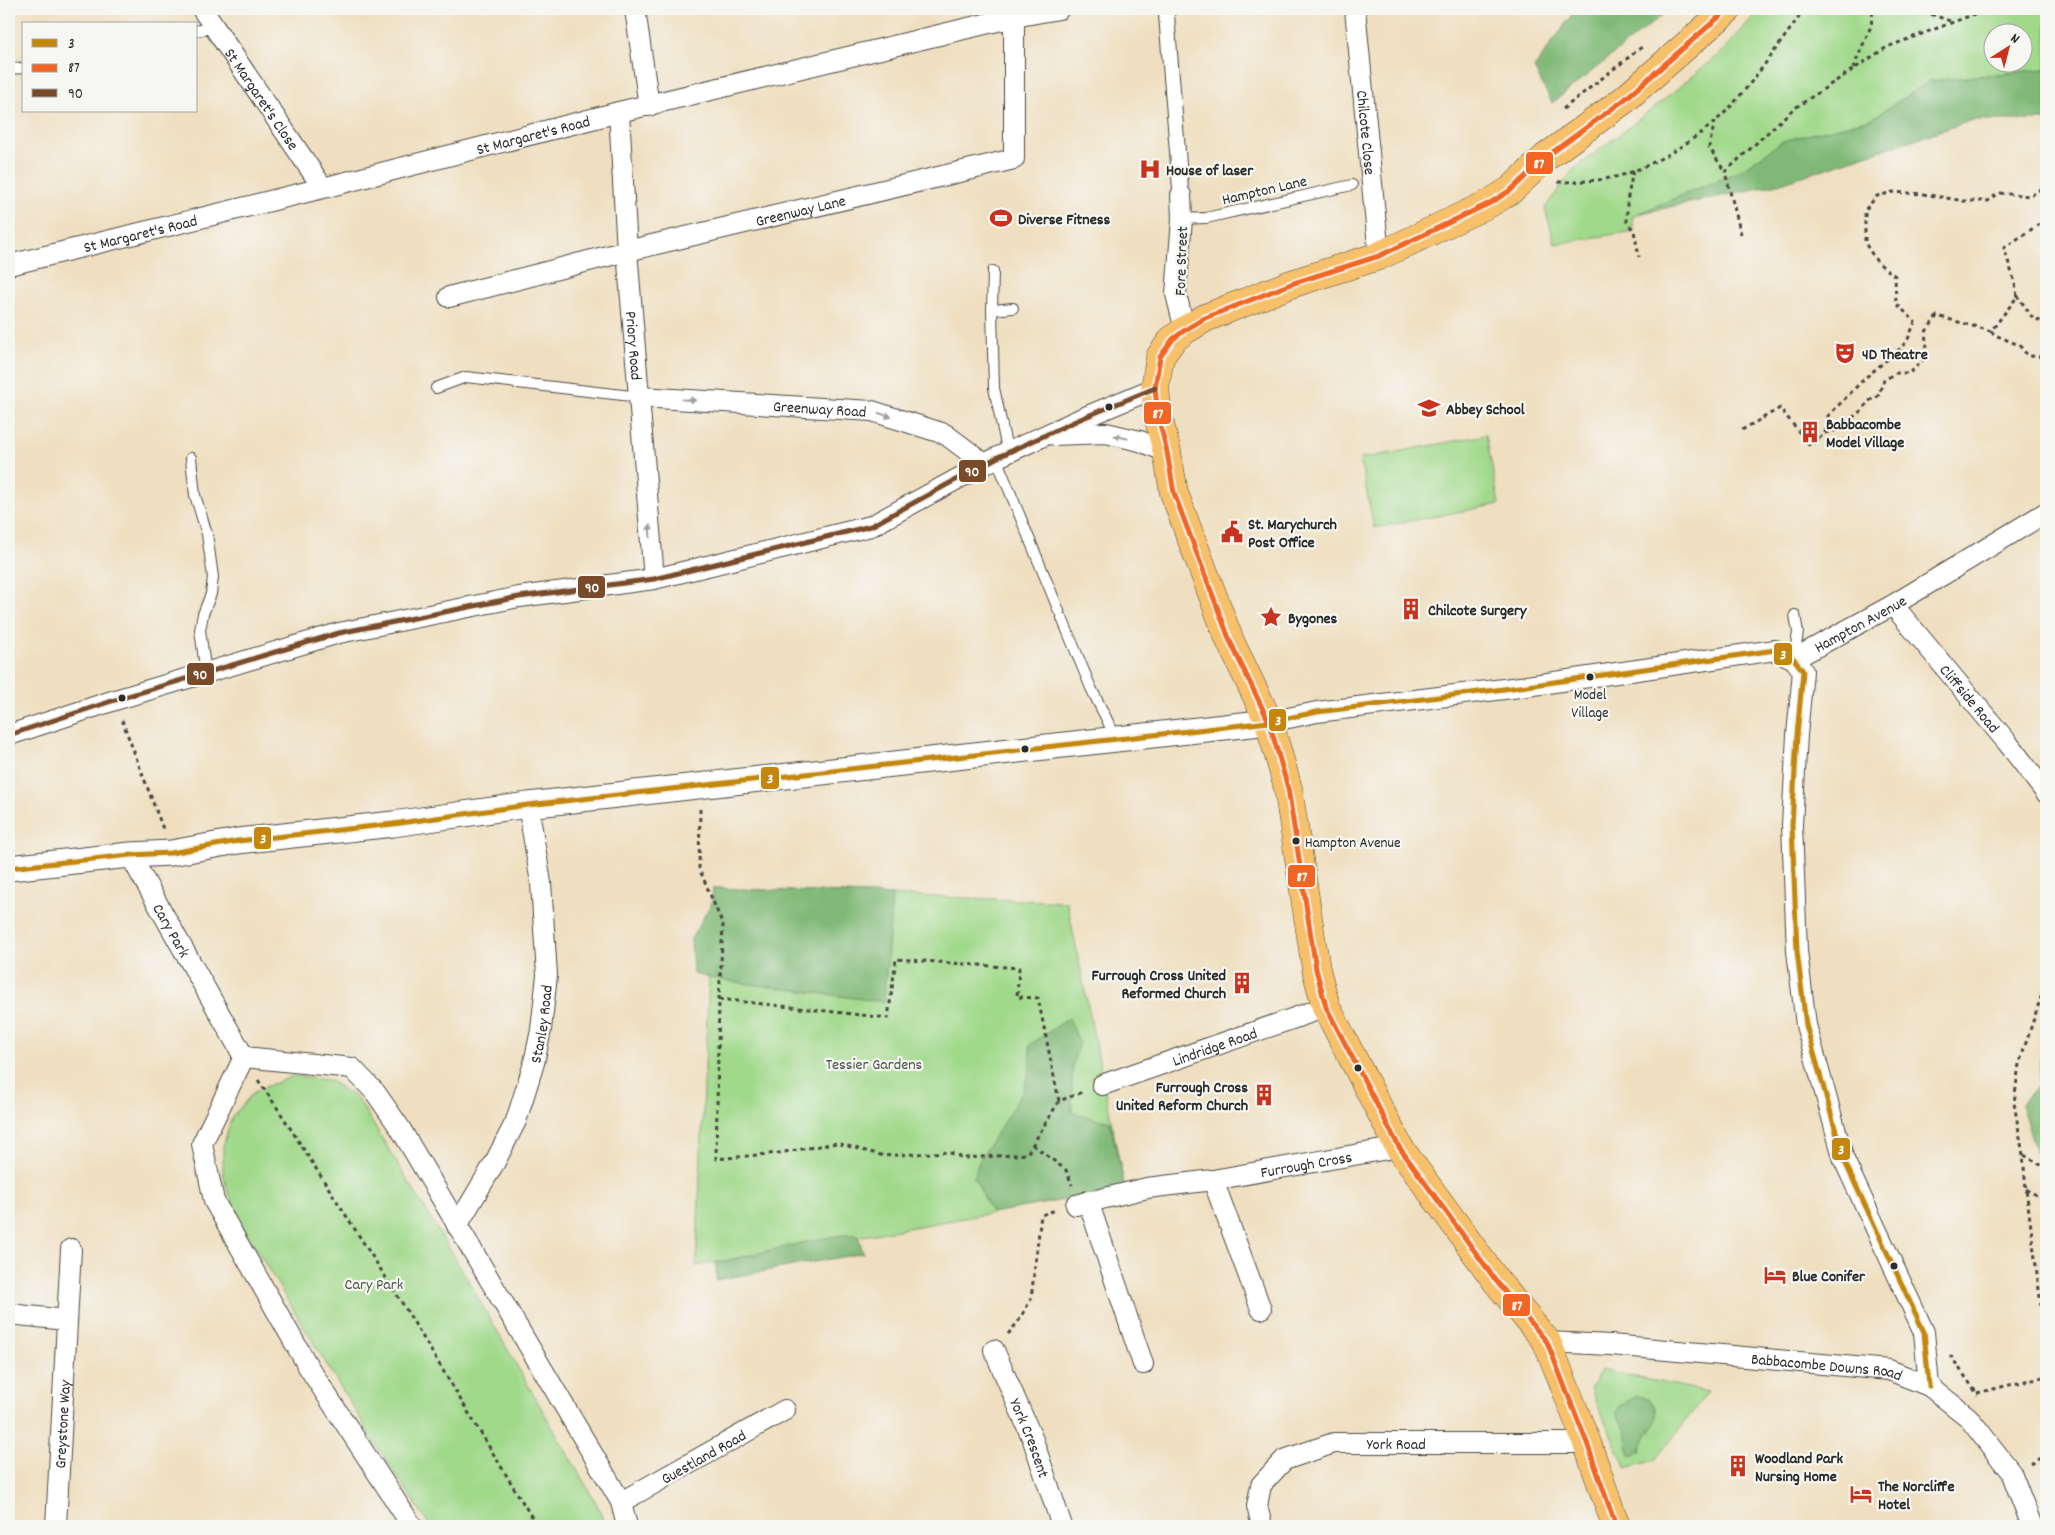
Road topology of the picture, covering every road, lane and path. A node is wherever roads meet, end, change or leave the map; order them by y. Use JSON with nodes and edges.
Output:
{"nodes":[{"id":1,"x":202,"y":9,"type":"edge"},
{"id":2,"x":635,"y":9,"type":"edge"},
{"id":3,"x":1166,"y":9,"type":"edge"},
{"id":4,"x":1356,"y":9,"type":"edge"},
{"id":5,"x":1728,"y":9,"type":"edge"},
{"id":6,"x":1805,"y":9,"type":"edge"},
{"id":7,"x":1873,"y":9,"type":"edge"},
{"id":8,"x":1916,"y":9,"type":"edge"},
{"id":9,"x":1988,"y":9,"type":"edge"},
{"id":10,"x":1046,"y":10,"type":"edge"},
{"id":11,"x":1014,"y":17,"type":"junction"},
{"id":12,"x":1953,"y":22,"type":"junction"},
{"id":13,"x":205,"y":29,"type":"edge"},
{"id":14,"x":1650,"y":41,"type":"dead end"},
{"id":15,"x":22,"y":68,"type":"edge"},
{"id":16,"x":1853,"y":68,"type":"junction"},
{"id":17,"x":9,"y":69,"type":"edge"},
{"id":18,"x":648,"y":106,"type":"junction"},
{"id":19,"x":618,"y":112,"type":"junction"},
{"id":20,"x":1560,"y":112,"type":"dead end"},
{"id":21,"x":1716,"y":120,"type":"junction"},
{"id":22,"x":1536,"y":167,"type":"junction"},
{"id":23,"x":1633,"y":170,"type":"junction"},
{"id":24,"x":1725,"y":172,"type":"junction"},
{"id":25,"x":1352,"y":185,"type":"dead end"},
{"id":26,"x":2046,"y":186,"type":"edge"},
{"id":27,"x":323,"y":188,"type":"junction"},
{"id":28,"x":1181,"y":195,"type":"joint"},
{"id":29,"x":2046,"y":214,"type":"edge"},
{"id":30,"x":1182,"y":219,"type":"junction"},
{"id":31,"x":1741,"y":234,"type":"dead end"},
{"id":32,"x":627,"y":251,"type":"junction"},
{"id":33,"x":1379,"y":256,"type":"junction"},
{"id":34,"x":1639,"y":257,"type":"dead end"},
{"id":35,"x":9,"y":265,"type":"edge"},
{"id":36,"x":993,"y":271,"type":"dead end"},
{"id":37,"x":2016,"y":294,"type":"junction"},
{"id":38,"x":449,"y":297,"type":"dead end"},
{"id":39,"x":1013,"y":308,"type":"dead end"},
{"id":40,"x":992,"y":310,"type":"junction"},
{"id":41,"x":2046,"y":324,"type":"edge"},
{"id":42,"x":1185,"y":330,"type":"junction"},
{"id":43,"x":1991,"y":331,"type":"junction"},
{"id":44,"x":2046,"y":358,"type":"edge"},
{"id":45,"x":436,"y":388,"type":"dead end"},
{"id":46,"x":1155,"y":388,"type":"junction"},
{"id":47,"x":640,"y":397,"type":"junction"},
{"id":48,"x":1742,"y":430,"type":"dead end"},
{"id":49,"x":1825,"y":433,"type":"junction"},
{"id":50,"x":1047,"y":435,"type":"junction"},
{"id":51,"x":1167,"y":452,"type":"junction"},
{"id":52,"x":191,"y":458,"type":"dead end"},
{"id":53,"x":996,"y":458,"type":"junction"},
{"id":54,"x":2045,"y":512,"type":"edge"},
{"id":55,"x":654,"y":579,"type":"junction"},
{"id":56,"x":1893,"y":606,"type":"junction"},
{"id":57,"x":1794,"y":615,"type":"dead end"},
{"id":58,"x":1794,"y":659,"type":"junction"},
{"id":59,"x":206,"y":674,"type":"junction"},
{"id":60,"x":115,"y":700,"type":"junction"},
{"id":61,"x":1269,"y":722,"type":"junction"},
{"id":62,"x":9,"y":735,"type":"edge"},
{"id":63,"x":1116,"y":738,"type":"junction"},
{"id":64,"x":700,"y":785,"type":"junction"},
{"id":65,"x":2046,"y":794,"type":"edge"},
{"id":66,"x":528,"y":805,"type":"junction"},
{"id":67,"x":172,"y":853,"type":"junction"},
{"id":68,"x":130,"y":855,"type":"junction"},
{"id":69,"x":9,"y":868,"type":"edge"},
{"id":70,"x":2046,"y":989,"type":"edge"},
{"id":71,"x":718,"y":999,"type":"junction"},
{"id":72,"x":1326,"y":1007,"type":"junction"},
{"id":73,"x":244,"y":1057,"type":"junction"},
{"id":74,"x":1102,"y":1085,"type":"joint"},
{"id":75,"x":1059,"y":1101,"type":"junction"},
{"id":76,"x":1033,"y":1145,"type":"junction"},
{"id":77,"x":1399,"y":1147,"type":"junction"},
{"id":78,"x":2023,"y":1155,"type":"junction"},
{"id":79,"x":2046,"y":1168,"type":"edge"},
{"id":80,"x":1213,"y":1180,"type":"junction"},
{"id":81,"x":2026,"y":1189,"type":"junction"},
{"id":82,"x":2046,"y":1201,"type":"edge"},
{"id":83,"x":1082,"y":1203,"type":"junction"},
{"id":84,"x":457,"y":1226,"type":"junction"},
{"id":85,"x":71,"y":1249,"type":"dead end"},
{"id":86,"x":1261,"y":1309,"type":"dead end"},
{"id":87,"x":9,"y":1314,"type":"edge"},
{"id":88,"x":66,"y":1320,"type":"junction"},
{"id":89,"x":1546,"y":1342,"type":"junction"},
{"id":90,"x":994,"y":1350,"type":"joint"},
{"id":91,"x":1143,"y":1364,"type":"dead end"},
{"id":92,"x":2046,"y":1370,"type":"edge"},
{"id":93,"x":2046,"y":1376,"type":"edge"},
{"id":94,"x":1929,"y":1386,"type":"junction"},
{"id":95,"x":1977,"y":1393,"type":"dead end"},
{"id":96,"x":785,"y":1410,"type":"dead end"},
{"id":97,"x":1587,"y":1443,"type":"junction"},
{"id":98,"x":621,"y":1502,"type":"junction"},
{"id":99,"x":56,"y":1526,"type":"edge"},
{"id":100,"x":412,"y":1526,"type":"edge"},
{"id":101,"x":537,"y":1526,"type":"edge"},
{"id":102,"x":626,"y":1526,"type":"edge"},
{"id":103,"x":1062,"y":1526,"type":"edge"},
{"id":104,"x":1262,"y":1526,"type":"edge"},
{"id":105,"x":1616,"y":1526,"type":"edge"},
{"id":106,"x":2032,"y":1526,"type":"edge"}],
"edges":[{"from":1,"to":13,"type":"street","name":"St Margaret's Close"},
{"from":2,"to":18,"type":"street"},
{"from":3,"to":28,"type":"street","name":"Fore Street"},
{"from":4,"to":33,"type":"street","name":"Chilcote Close"},
{"from":5,"to":22,"type":"main road"},
{"from":6,"to":21,"type":"path"},
{"from":7,"to":16,"type":"path"},
{"from":8,"to":12,"type":"path"},
{"from":9,"to":12,"type":"path"},
{"from":10,"to":11,"type":"street","name":"St Margaret's Road"},
{"from":11,"to":18,"type":"street","name":"St Margaret's Road"},
{"from":11,"to":32,"type":"street","name":"Greenway Lane"},
{"from":12,"to":16,"type":"path"},
{"from":13,"to":27,"type":"street","name":"St Margaret's Close"},
{"from":14,"to":20,"type":"path"},
{"from":15,"to":17,"type":"lane"},
{"from":16,"to":24,"type":"path"},
{"from":18,"to":19,"type":"street","name":"St Margaret's Road"},
{"from":19,"to":27,"type":"street","name":"St Margaret's Road"},
{"from":19,"to":32,"type":"street","name":"Priory Road"},
{"from":21,"to":23,"type":"path"},
{"from":21,"to":24,"type":"path"},
{"from":22,"to":23,"type":"path"},
{"from":22,"to":33,"type":"main road"},
{"from":23,"to":34,"type":"path"},
{"from":24,"to":31,"type":"path"},
{"from":25,"to":30,"type":"lane","name":"Hampton Lane"},
{"from":26,"to":49,"type":"path"},
{"from":27,"to":35,"type":"street","name":"St Margaret's Road"},
{"from":28,"to":30,"type":"street","name":"Fore Street"},
{"from":29,"to":37,"type":"path"},
{"from":30,"to":42,"type":"street","name":"Fore Street"},
{"from":32,"to":38,"type":"street","name":"Greenway Lane"},
{"from":32,"to":47,"type":"street","name":"Priory Road"},
{"from":33,"to":42,"type":"main road"},
{"from":36,"to":40,"type":"lane"},
{"from":37,"to":41,"type":"path"},
{"from":37,"to":43,"type":"path"},
{"from":39,"to":40,"type":"lane"},
{"from":40,"to":53,"type":"lane"},
{"from":42,"to":46,"type":"main road"},
{"from":43,"to":44,"type":"path"},
{"from":43,"to":49,"type":"path"},
{"from":45,"to":47,"type":"lane"},
{"from":46,"to":50,"type":"street"},
{"from":46,"to":51,"type":"main road"},
{"from":47,"to":53,"type":"street","name":"Greenway Road","one_way":true},
{"from":55,"to":47,"type":"street","name":"Priory Road","one_way":true},
{"from":48,"to":49,"type":"path"},
{"from":51,"to":50,"type":"street","one_way":true},
{"from":50,"to":53,"type":"street"},
{"from":51,"to":61,"type":"main road"},
{"from":52,"to":59,"type":"lane"},
{"from":53,"to":55,"type":"street"},
{"from":53,"to":63,"type":"lane"},
{"from":54,"to":56,"type":"street","name":"Hampton Avenue"},
{"from":55,"to":59,"type":"street"},
{"from":56,"to":58,"type":"street","name":"Hampton Avenue"},
{"from":56,"to":65,"type":"street","name":"Cliffside Road"},
{"from":57,"to":58,"type":"lane"},
{"from":58,"to":61,"type":"street","name":"Hampton Avenue"},
{"from":58,"to":94,"type":"street"},
{"from":59,"to":60,"type":"street"},
{"from":60,"to":62,"type":"street"},
{"from":60,"to":67,"type":"path"},
{"from":61,"to":63,"type":"street"},
{"from":61,"to":72,"type":"main road"},
{"from":63,"to":64,"type":"street"},
{"from":64,"to":66,"type":"street"},
{"from":64,"to":71,"type":"path"},
{"from":66,"to":67,"type":"street"},
{"from":66,"to":84,"type":"street","name":"Stanley Road"},
{"from":67,"to":68,"type":"street"},
{"from":68,"to":69,"type":"street"},
{"from":68,"to":73,"type":"street","name":"Cary Park"},
{"from":70,"to":78,"type":"path"},
{"from":71,"to":75,"type":"path"},
{"from":71,"to":76,"type":"path"},
{"from":72,"to":74,"type":"street","name":"Lindridge Road"},
{"from":72,"to":77,"type":"main road"},
{"from":73,"to":84,"type":"street"},
{"from":73,"to":100,"type":"street"},
{"from":73,"to":101,"type":"path"},
{"from":74,"to":75,"type":"path"},
{"from":75,"to":76,"type":"path"},
{"from":76,"to":83,"type":"path"},
{"from":77,"to":80,"type":"street","name":"Furrough Cross"},
{"from":77,"to":89,"type":"main road"},
{"from":78,"to":79,"type":"path"},
{"from":78,"to":81,"type":"path"},
{"from":80,"to":83,"type":"street","name":"Furrough Cross"},
{"from":80,"to":86,"type":"street"},
{"from":81,"to":82,"type":"path"},
{"from":81,"to":92,"type":"path"},
{"from":83,"to":90,"type":"path"},
{"from":83,"to":91,"type":"street"},
{"from":84,"to":98,"type":"street"},
{"from":85,"to":88,"type":"street","name":"Greystone Way"},
{"from":87,"to":88,"type":"street"},
{"from":88,"to":99,"type":"street","name":"Greystone Way"},
{"from":89,"to":94,"type":"street","name":"Babbacombe Downs Road"},
{"from":89,"to":97,"type":"main road"},
{"from":90,"to":103,"type":"street","name":"York Crescent"},
{"from":93,"to":95,"type":"path"},
{"from":94,"to":106,"type":"street","name":"Babbacombe Downs Road"},
{"from":96,"to":98,"type":"street","name":"Guestland Road"},
{"from":97,"to":104,"type":"street","name":"York Road"},
{"from":97,"to":105,"type":"main road"},
{"from":98,"to":102,"type":"street"}]}
